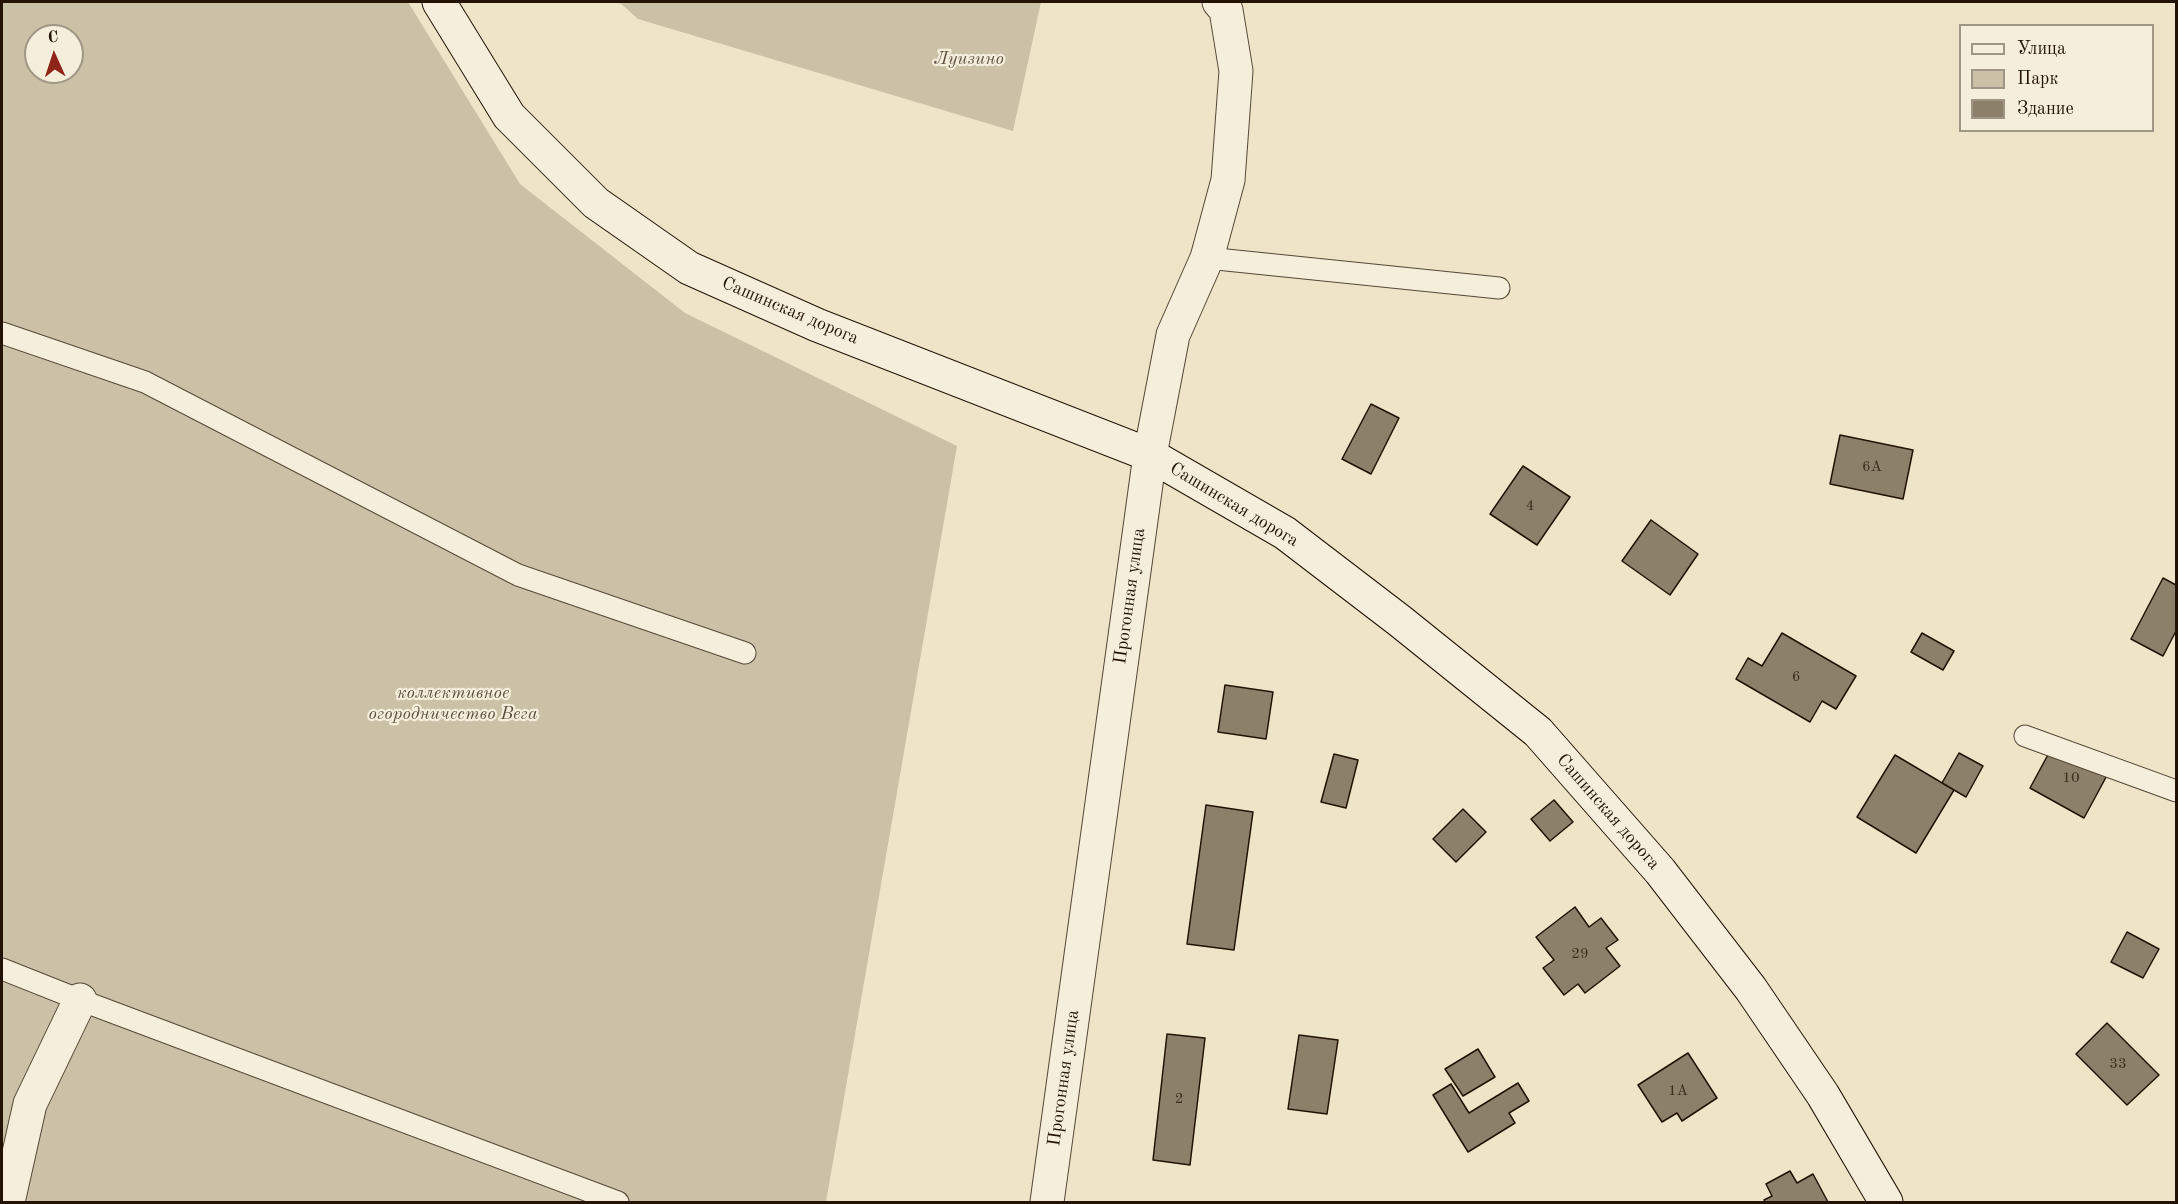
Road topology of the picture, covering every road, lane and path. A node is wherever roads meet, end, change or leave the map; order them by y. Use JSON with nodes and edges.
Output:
{"nodes":[{"id":1,"x":439,"y":2,"type":"edge"},
{"id":2,"x":1219,"y":2,"type":"edge"},
{"id":3,"x":1207,"y":258,"type":"junction"},
{"id":4,"x":1499,"y":288,"type":"dead end"},
{"id":5,"x":2,"y":333,"type":"edge"},
{"id":6,"x":1150,"y":455,"type":"junction"},
{"id":7,"x":745,"y":653,"type":"dead end"},
{"id":8,"x":2025,"y":736,"type":"dead end"},
{"id":9,"x":2176,"y":791,"type":"edge"},
{"id":10,"x":2,"y":969,"type":"edge"},
{"id":11,"x":80,"y":1000,"type":"junction"},
{"id":12,"x":8,"y":1203,"type":"edge"},
{"id":13,"x":618,"y":1203,"type":"edge"},
{"id":14,"x":1047,"y":1203,"type":"edge"},
{"id":15,"x":1886,"y":1203,"type":"edge"}],
"edges":[{"from":1,"to":6,"type":"street","name":"Сашинская дорога"},
{"from":2,"to":3,"type":"street","name":"Прогонная улица"},
{"from":3,"to":4,"type":"lane"},
{"from":3,"to":6,"type":"street","name":"Прогонная улица"},
{"from":5,"to":7,"type":"lane"},
{"from":6,"to":14,"type":"street","name":"Прогонная улица"},
{"from":6,"to":15,"type":"street","name":"Сашинская дорога"},
{"from":8,"to":9,"type":"lane"},
{"from":10,"to":11,"type":"lane"},
{"from":11,"to":12,"type":"street"},
{"from":11,"to":13,"type":"lane"}]}
